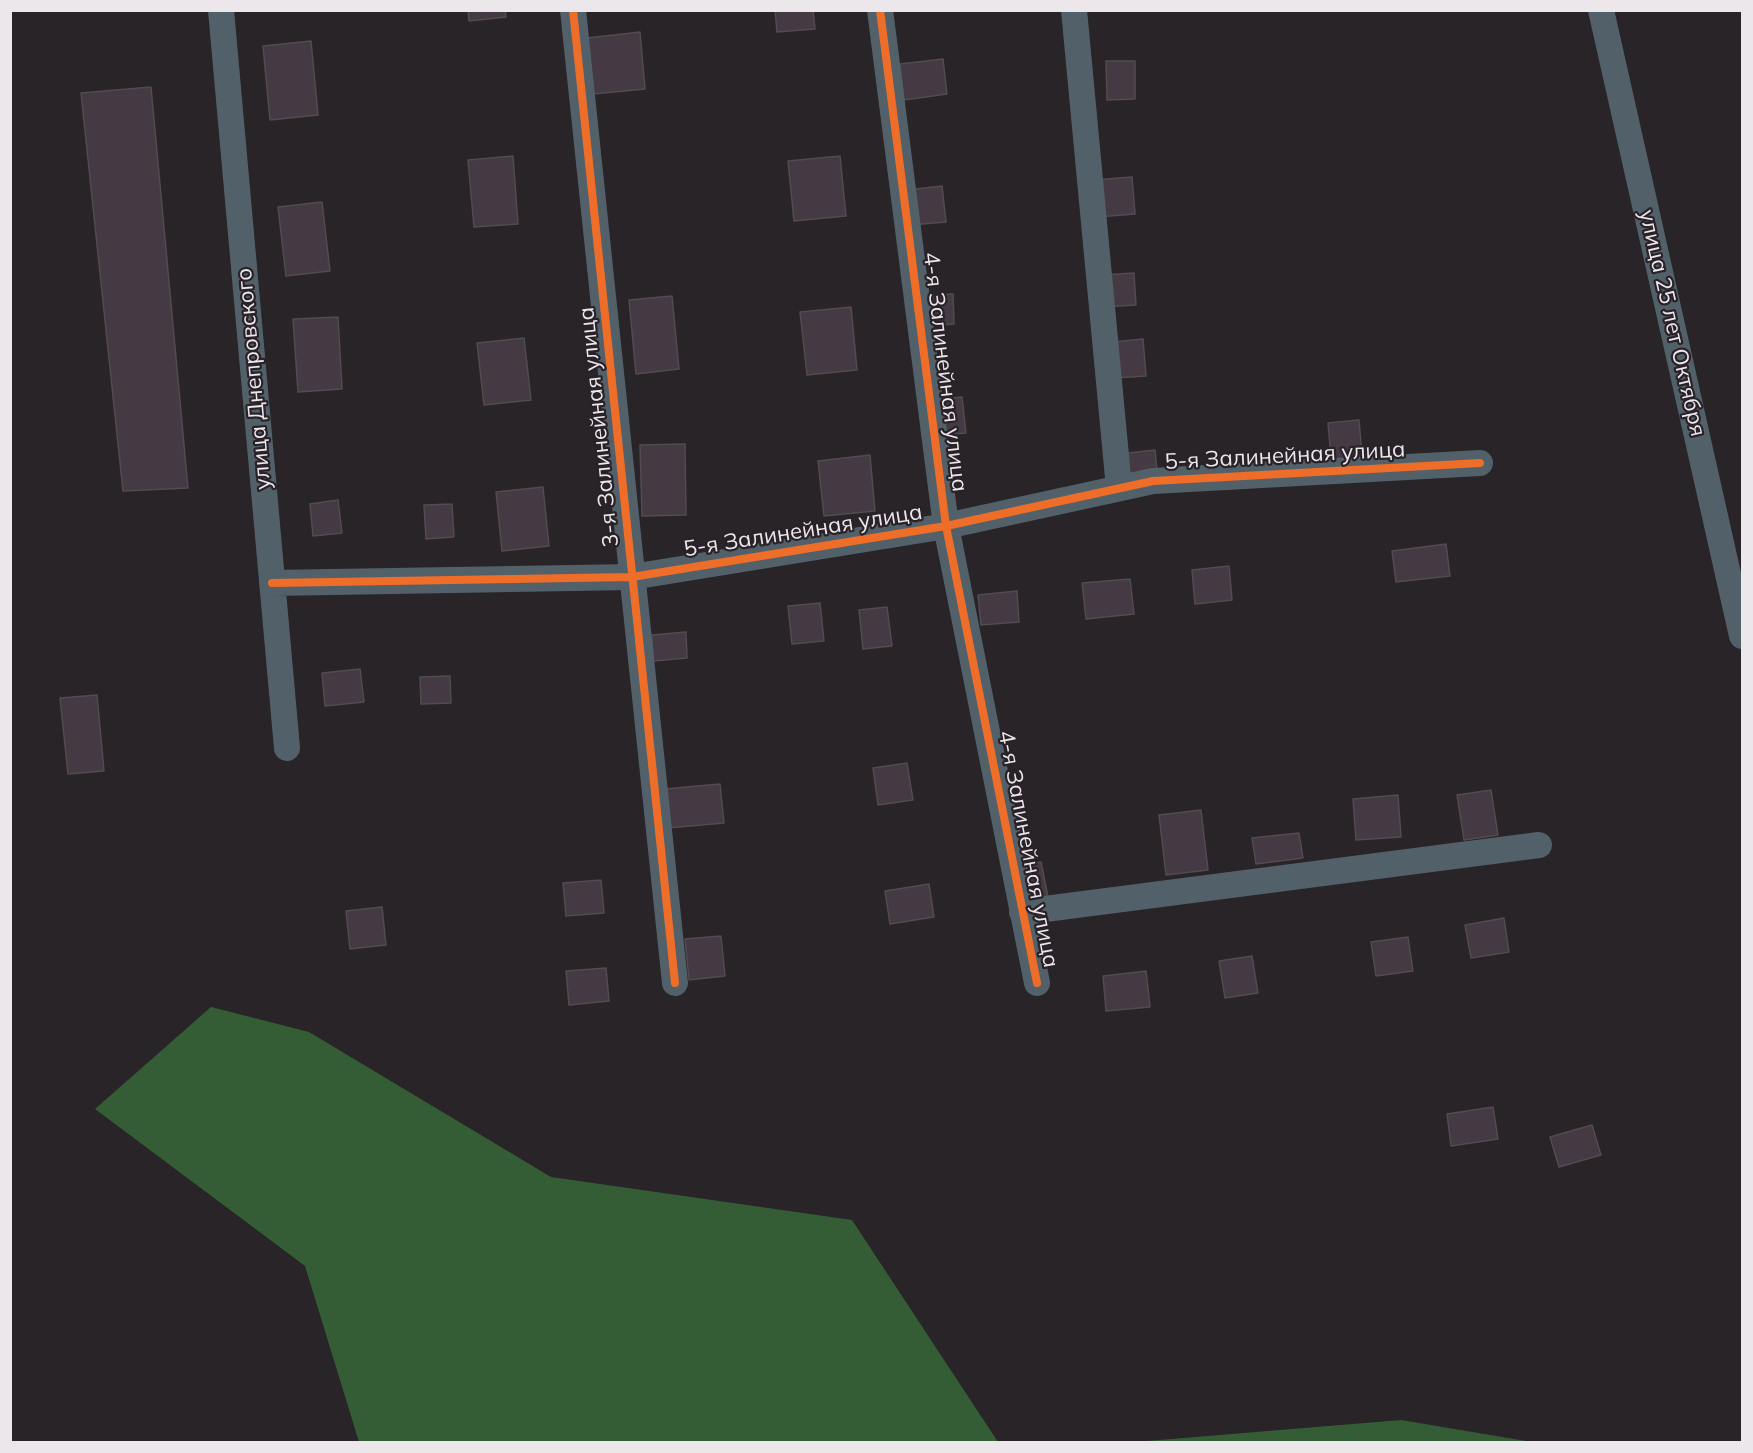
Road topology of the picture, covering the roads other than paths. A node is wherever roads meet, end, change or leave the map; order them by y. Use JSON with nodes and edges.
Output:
{"nodes":[{"id":1,"x":221,"y":10,"type":"edge"},
{"id":2,"x":573,"y":10,"type":"edge"},
{"id":3,"x":880,"y":10,"type":"edge"},
{"id":4,"x":1074,"y":10,"type":"edge"},
{"id":5,"x":1601,"y":10,"type":"edge"},
{"id":6,"x":1480,"y":463,"type":"dead end"},
{"id":7,"x":1119,"y":488,"type":"junction"},
{"id":8,"x":946,"y":526,"type":"junction"},
{"id":9,"x":632,"y":577,"type":"junction"},
{"id":10,"x":272,"y":584,"type":"junction"},
{"id":11,"x":1743,"y":636,"type":"edge"},
{"id":12,"x":286,"y":748,"type":"dead end"},
{"id":13,"x":1539,"y":844,"type":"dead end"},
{"id":14,"x":1022,"y":912,"type":"junction"},
{"id":15,"x":675,"y":983,"type":"dead end"},
{"id":16,"x":1037,"y":983,"type":"dead end"}],
"edges":[{"from":1,"to":10,"type":"street","name":"улица Днепровского"},
{"from":2,"to":9,"type":"street","name":"3-я Залинейная улица"},
{"from":3,"to":8,"type":"street","name":"4-я Залинейная улица"},
{"from":4,"to":7,"type":"street"},
{"from":5,"to":11,"type":"street","name":"улица 25 лет Октября"},
{"from":6,"to":7,"type":"street","name":"5-я Залинейная улица"},
{"from":7,"to":8,"type":"street","name":"5-я Залинейная улица"},
{"from":8,"to":9,"type":"street","name":"5-я Залинейная улица"},
{"from":8,"to":14,"type":"street","name":"4-я Залинейная улица"},
{"from":9,"to":10,"type":"street","name":"5-я Залинейная улица"},
{"from":9,"to":15,"type":"street","name":"3-я Залинейная улица"},
{"from":10,"to":12,"type":"street","name":"улица Днепровского"},
{"from":13,"to":14,"type":"street","name":"4-я Залинейная улица"},
{"from":14,"to":16,"type":"street","name":"4-я Залинейная улица"}]}
